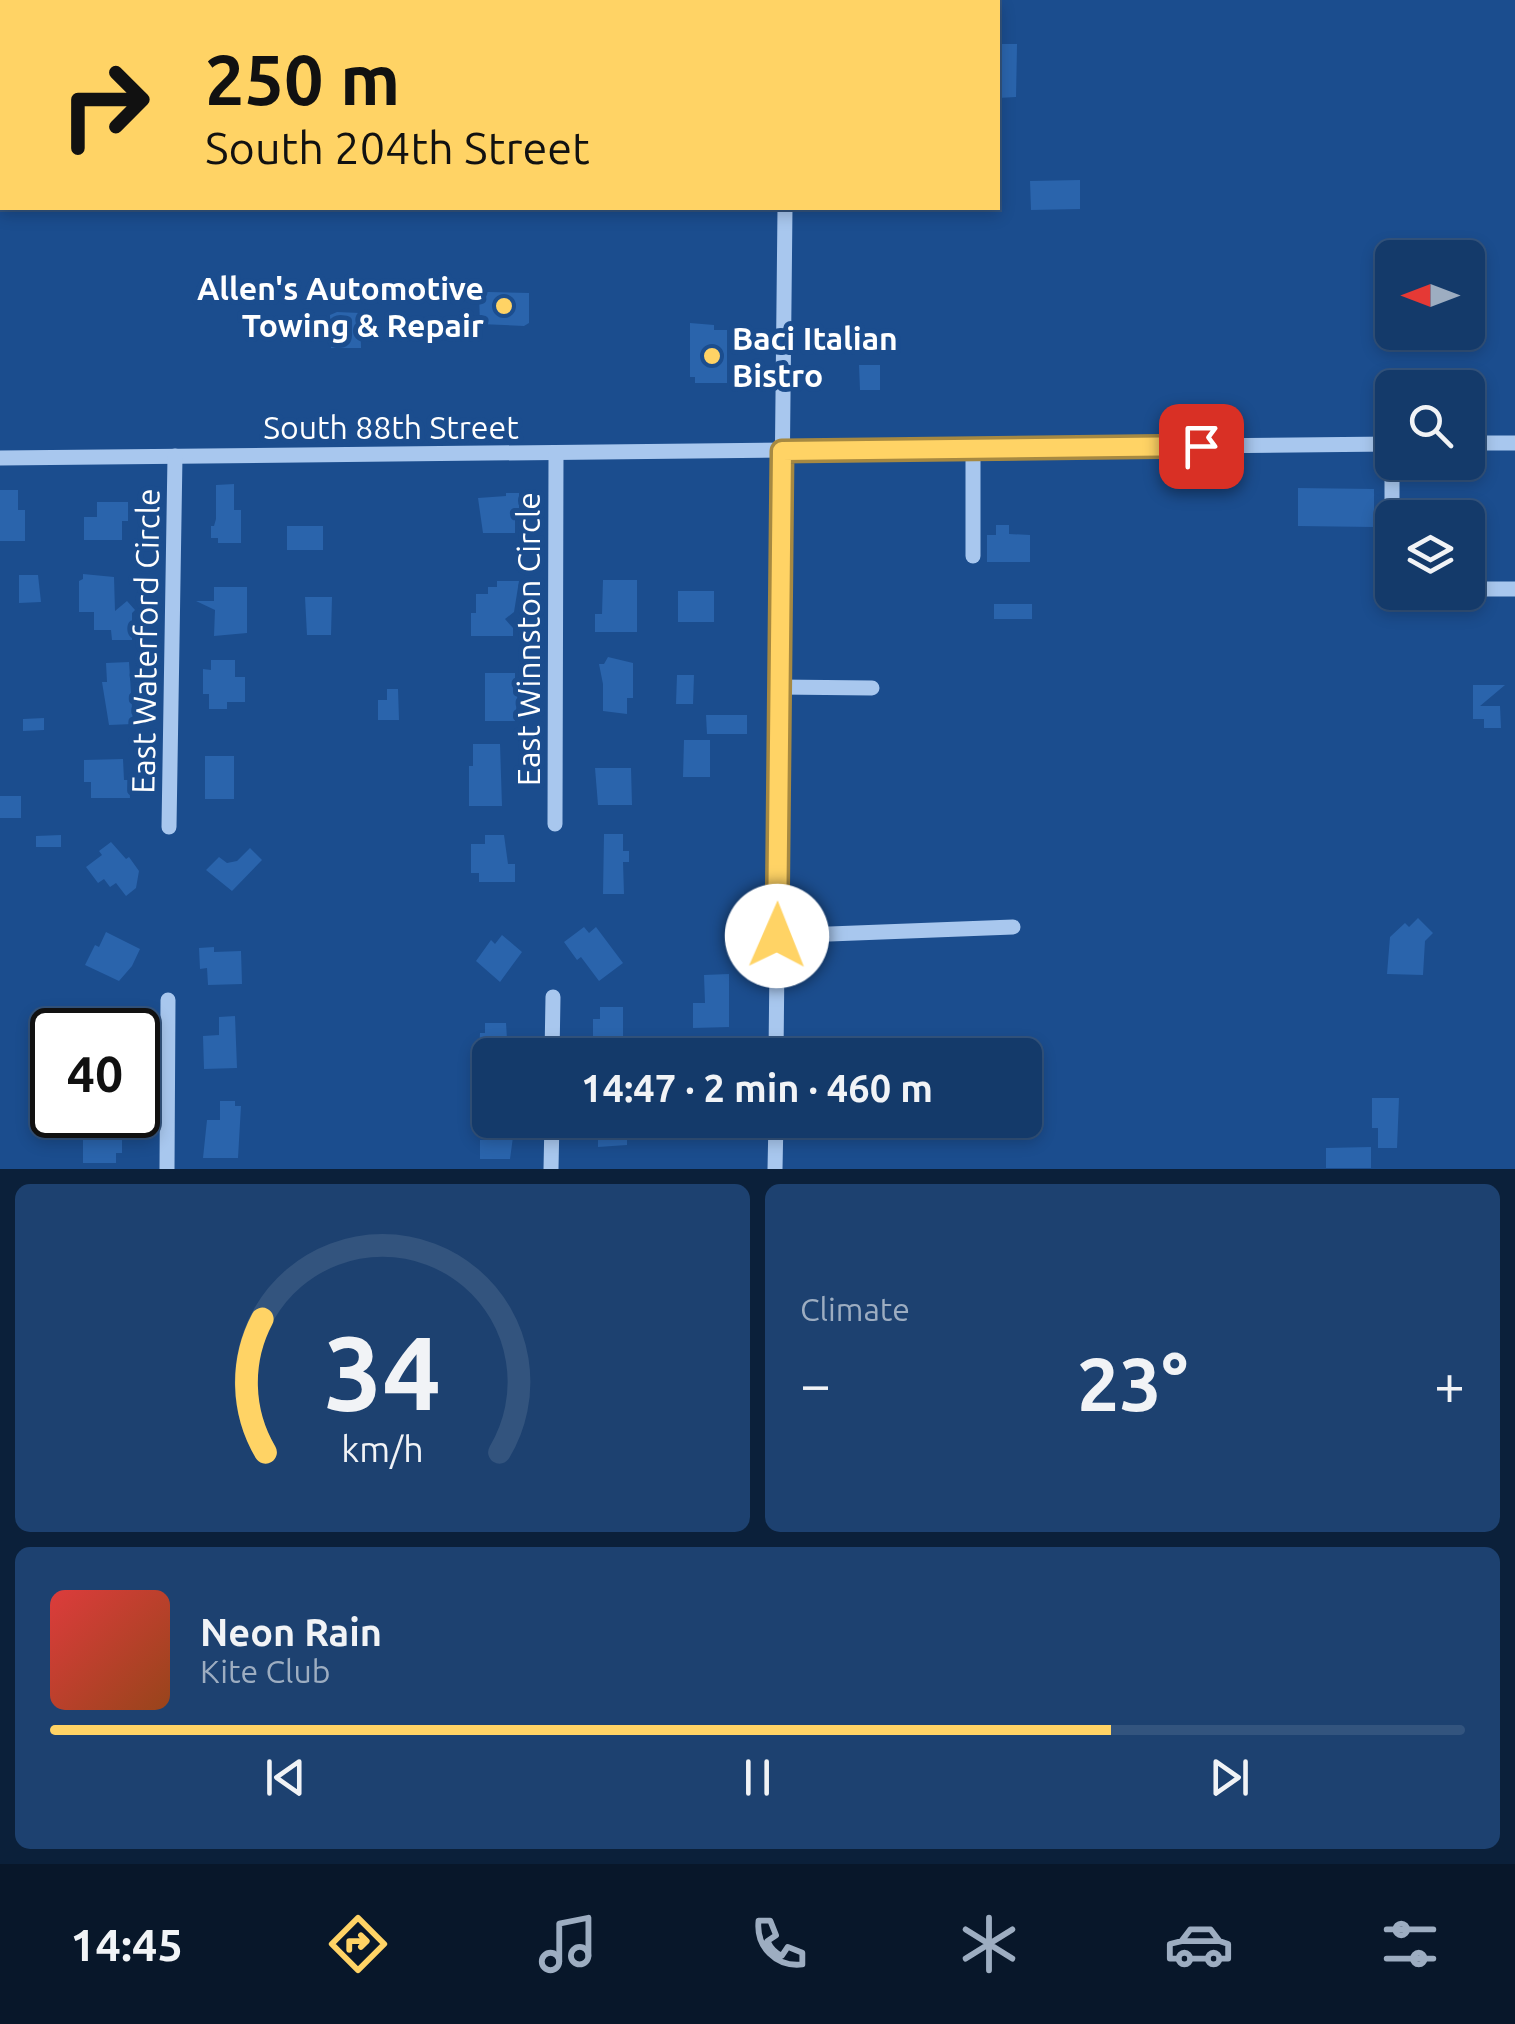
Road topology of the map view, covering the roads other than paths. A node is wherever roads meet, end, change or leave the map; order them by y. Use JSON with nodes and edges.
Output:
{"nodes":[{"id":1,"x":784,"y":210,"type":"edge"},
{"id":2,"x":1515,"y":442,"type":"edge"},
{"id":3,"x":1485,"y":443,"type":"edge"},
{"id":4,"x":1375,"y":444,"type":"edge"},
{"id":5,"x":973,"y":449,"type":"junction"},
{"id":6,"x":782,"y":451,"type":"junction"},
{"id":7,"x":556,"y":454,"type":"junction"},
{"id":8,"x":175,"y":456,"type":"junction"},
{"id":9,"x":0,"y":458,"type":"edge"},
{"id":10,"x":973,"y":556,"type":"dead end"},
{"id":11,"x":1515,"y":589,"type":"edge"},
{"id":12,"x":1485,"y":590,"type":"edge"},
{"id":13,"x":780,"y":686,"type":"junction"},
{"id":14,"x":872,"y":688,"type":"dead end"},
{"id":15,"x":555,"y":824,"type":"dead end"},
{"id":16,"x":169,"y":827,"type":"dead end"},
{"id":17,"x":1013,"y":927,"type":"dead end"},
{"id":18,"x":777,"y":936,"type":"junction"},
{"id":19,"x":553,"y":997,"type":"dead end"},
{"id":20,"x":168,"y":1000,"type":"dead end"},
{"id":21,"x":552,"y":1038,"type":"edge"},
{"id":22,"x":776,"y":1038,"type":"edge"},
{"id":23,"x":552,"y":1138,"type":"edge"},
{"id":24,"x":776,"y":1138,"type":"edge"},
{"id":25,"x":166,"y":1169,"type":"edge"},
{"id":26,"x":551,"y":1169,"type":"edge"},
{"id":27,"x":775,"y":1169,"type":"edge"}],
"edges":[{"from":1,"to":6,"type":"street"},
{"from":2,"to":3,"type":"street"},
{"from":4,"to":5,"type":"street","name":"South 88th Street"},
{"from":5,"to":6,"type":"street","name":"South 88th Street"},
{"from":5,"to":10,"type":"street"},
{"from":6,"to":7,"type":"street","name":"South 88th Street"},
{"from":6,"to":13,"type":"street"},
{"from":7,"to":8,"type":"street","name":"South 88th Street"},
{"from":7,"to":15,"type":"street","name":"East Winnston Circle"},
{"from":8,"to":9,"type":"street","name":"South 88th Street"},
{"from":8,"to":16,"type":"street","name":"East Waterford Circle"},
{"from":11,"to":12,"type":"street"},
{"from":13,"to":14,"type":"street"},
{"from":13,"to":18,"type":"street"},
{"from":17,"to":18,"type":"street"},
{"from":18,"to":22,"type":"street"},
{"from":19,"to":21,"type":"street"},
{"from":20,"to":25,"type":"street"},
{"from":23,"to":26,"type":"street"},
{"from":24,"to":27,"type":"street"}]}
